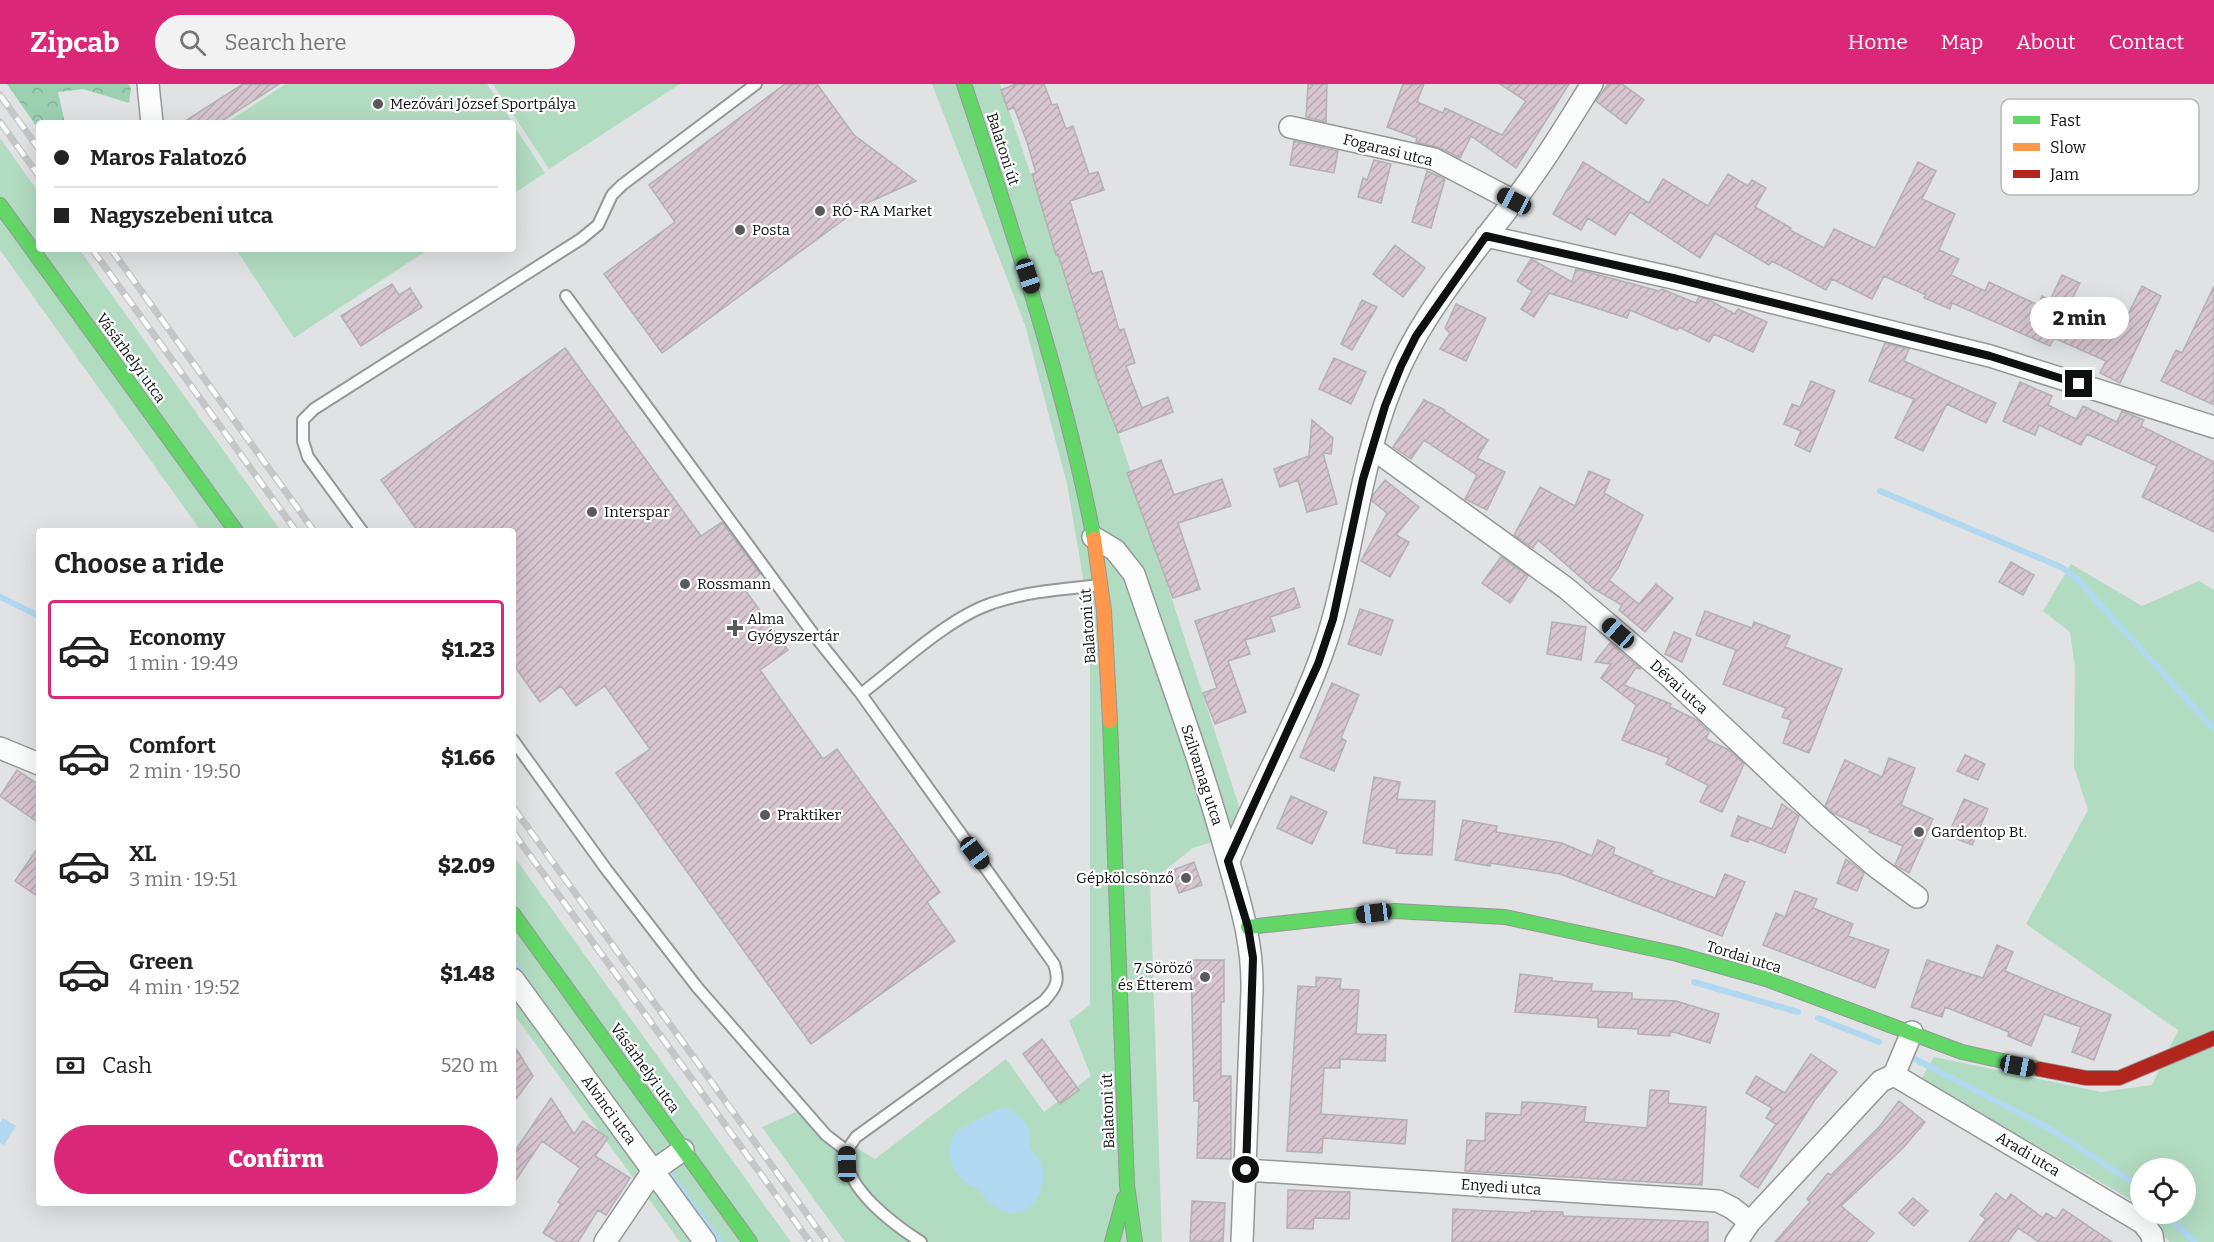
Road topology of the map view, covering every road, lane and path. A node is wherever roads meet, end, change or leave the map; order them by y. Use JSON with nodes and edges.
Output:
{"nodes":[{"id":1,"x":148,"y":84,"type":"edge"},
{"id":2,"x":756,"y":84,"type":"edge"},
{"id":3,"x":964,"y":84,"type":"edge"},
{"id":4,"x":1592,"y":84,"type":"edge"},
{"id":5,"x":152,"y":120,"type":"edge"},
{"id":6,"x":1290,"y":127,"type":"dead end"},
{"id":7,"x":1514,"y":201,"type":"junction"},
{"id":8,"x":0,"y":204,"type":"edge"},
{"id":9,"x":1486,"y":236,"type":"junction"},
{"id":10,"x":566,"y":296,"type":"dead end"},
{"id":11,"x":2214,"y":428,"type":"edge"},
{"id":12,"x":1372,"y":448,"type":"junction"},
{"id":13,"x":234,"y":528,"type":"edge"},
{"id":14,"x":360,"y":528,"type":"edge"},
{"id":15,"x":1094,"y":537,"type":"junction"},
{"id":16,"x":1098,"y":561,"type":"junction"},
{"id":17,"x":1102,"y":585,"type":"junction"},
{"id":18,"x":1142,"y":599,"type":"junction"},
{"id":19,"x":861,"y":694,"type":"junction"},
{"id":20,"x":516,"y":744,"type":"edge"},
{"id":21,"x":0,"y":748,"type":"edge"},
{"id":22,"x":36,"y":763,"type":"edge"},
{"id":23,"x":1228,"y":861,"type":"junction"},
{"id":24,"x":1917,"y":897,"type":"dead end"},
{"id":25,"x":1239,"y":917,"type":"junction"},
{"id":26,"x":516,"y":918,"type":"edge"},
{"id":27,"x":516,"y":983,"type":"edge"},
{"id":28,"x":1912,"y":1032,"type":"junction"},
{"id":29,"x":2214,"y":1038,"type":"edge"},
{"id":30,"x":1894,"y":1075,"type":"junction"},
{"id":31,"x":683,"y":1150,"type":"junction"},
{"id":32,"x":847,"y":1150,"type":"junction"},
{"id":33,"x":1246,"y":1170,"type":"junction"},
{"id":34,"x":653,"y":1171,"type":"junction"},
{"id":35,"x":1127,"y":1185,"type":"junction"},
{"id":36,"x":1750,"y":1222,"type":"junction"},
{"id":37,"x":605,"y":1242,"type":"edge"},
{"id":38,"x":705,"y":1242,"type":"edge"},
{"id":39,"x":750,"y":1242,"type":"edge"},
{"id":40,"x":921,"y":1242,"type":"edge"},
{"id":41,"x":1112,"y":1242,"type":"edge"},
{"id":42,"x":1135,"y":1242,"type":"edge"},
{"id":43,"x":1242,"y":1242,"type":"edge"},
{"id":44,"x":1736,"y":1242,"type":"edge"},
{"id":45,"x":2153,"y":1242,"type":"edge"}],
"edges":[{"from":1,"to":5,"type":"street"},
{"from":2,"to":14,"type":"lane"},
{"from":3,"to":15,"type":"street","name":"Balatoni út"},
{"from":4,"to":7,"type":"street"},
{"from":6,"to":7,"type":"street","name":"Fogarasi utca"},
{"from":7,"to":9,"type":"street"},
{"from":8,"to":13,"type":"street","name":"Vásárhelyi utca"},
{"from":9,"to":11,"type":"street"},
{"from":9,"to":12,"type":"street"},
{"from":10,"to":19,"type":"lane"},
{"from":12,"to":23,"type":"street"},
{"from":12,"to":24,"type":"street","name":"Dévai utca"},
{"from":15,"to":16,"type":"street","name":"Balatoni út"},
{"from":15,"to":18,"type":"street","name":"Szilvamag utca"},
{"from":16,"to":17,"type":"street","name":"Balatoni út"},
{"from":16,"to":18,"type":"street","name":"Szilvamag utca"},
{"from":17,"to":19,"type":"lane"},
{"from":17,"to":35,"type":"street","name":"Balatoni út"},
{"from":18,"to":23,"type":"street","name":"Szilvamag utca"},
{"from":19,"to":32,"type":"lane"},
{"from":20,"to":32,"type":"lane"},
{"from":21,"to":22,"type":"street"},
{"from":23,"to":25,"type":"street","name":"Szilvamag utca"},
{"from":25,"to":28,"type":"street","name":"Tordai utca"},
{"from":25,"to":33,"type":"street","name":"Szilvamag utca"},
{"from":26,"to":31,"type":"street","name":"Vásárhelyi utca"},
{"from":27,"to":34,"type":"street","name":"Alvinci utca"},
{"from":28,"to":29,"type":"street","name":"Tordai utca"},
{"from":28,"to":30,"type":"street"},
{"from":30,"to":36,"type":"street"},
{"from":30,"to":45,"type":"street","name":"Aradi utca"},
{"from":31,"to":34,"type":"street"},
{"from":31,"to":39,"type":"street","name":"Vásárhelyi utca"},
{"from":32,"to":40,"type":"lane"},
{"from":33,"to":36,"type":"street","name":"Enyedi utca"},
{"from":33,"to":43,"type":"street","name":"Szilvamag utca"},
{"from":34,"to":37,"type":"street"},
{"from":34,"to":38,"type":"street","name":"Alvinci utca"},
{"from":35,"to":41,"type":"street","name":"Balatoni út"},
{"from":35,"to":42,"type":"street","name":"Balatoni út"},
{"from":36,"to":44,"type":"street"}]}
